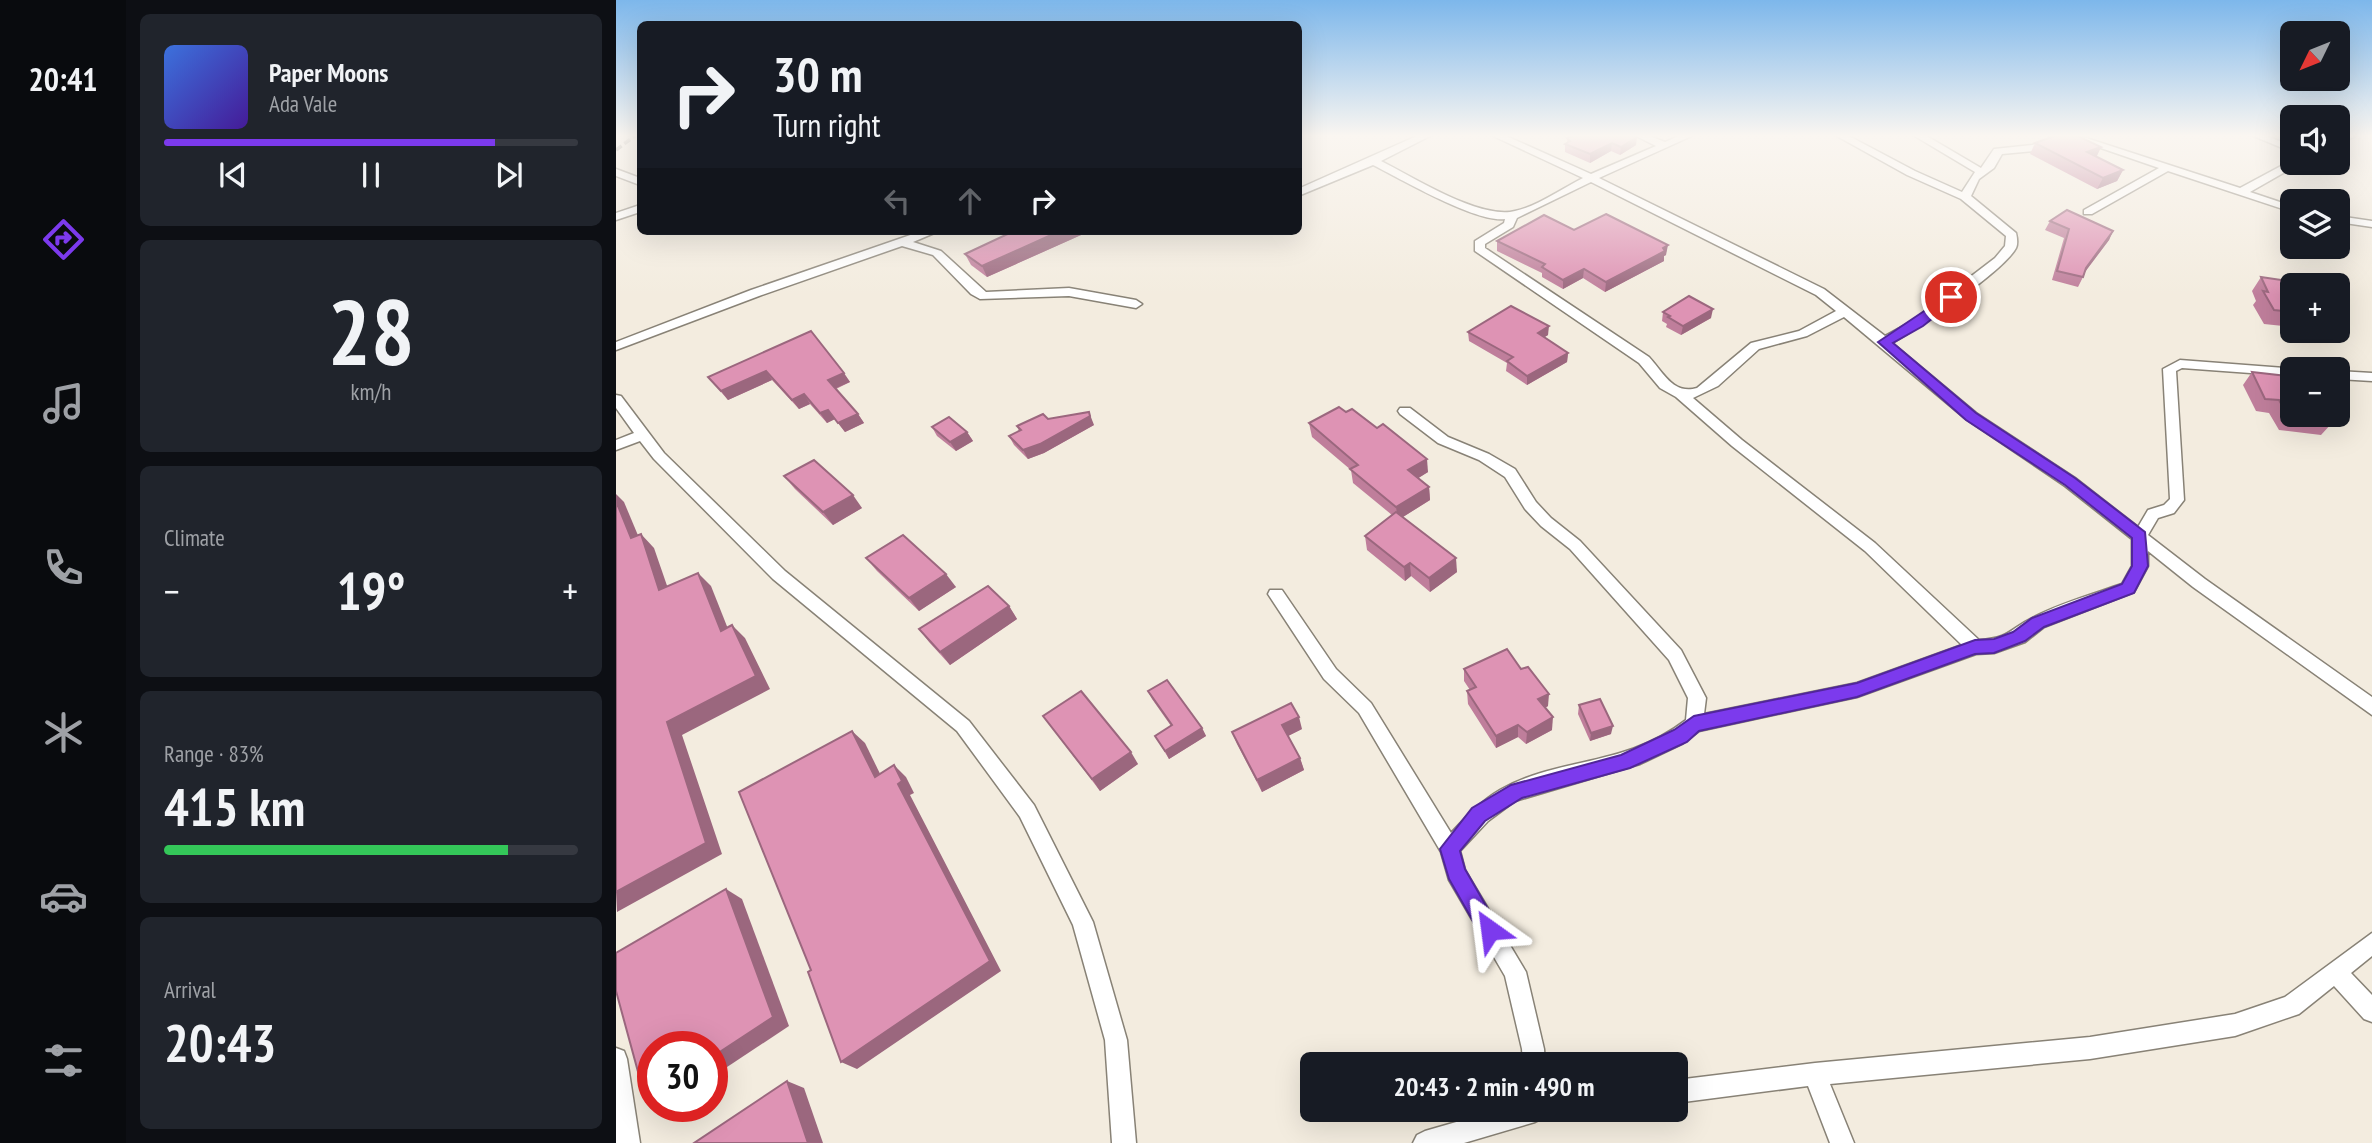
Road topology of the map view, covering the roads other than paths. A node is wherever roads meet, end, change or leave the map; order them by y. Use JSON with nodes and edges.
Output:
{"nodes":[{"id":1,"x":1426,"y":188,"type":"edge"},
{"id":2,"x":1571,"y":188,"type":"edge"},
{"id":3,"x":1612,"y":188,"type":"edge"},
{"id":4,"x":1946,"y":188,"type":"edge"},
{"id":5,"x":1969,"y":188,"type":"edge"},
{"id":6,"x":2130,"y":188,"type":"edge"},
{"id":7,"x":2226,"y":188,"type":"edge"},
{"id":8,"x":2248,"y":188,"type":"edge"},
{"id":9,"x":2240,"y":193,"type":"junction"},
{"id":10,"x":1965,"y":197,"type":"junction"},
{"id":11,"x":2280,"y":205,"type":"edge"},
{"id":12,"x":637,"y":209,"type":"edge"},
{"id":13,"x":2088,"y":212,"type":"dead end"},
{"id":14,"x":1512,"y":215,"type":"junction"},
{"id":15,"x":616,"y":217,"type":"edge"},
{"id":16,"x":2350,"y":221,"type":"edge"},
{"id":17,"x":2372,"y":224,"type":"edge"},
{"id":18,"x":922,"y":235,"type":"edge"},
{"id":19,"x":902,"y":242,"type":"junction"},
{"id":20,"x":1136,"y":304,"type":"dead end"},
{"id":21,"x":1845,"y":311,"type":"junction"},
{"id":22,"x":1884,"y":342,"type":"junction"},
{"id":23,"x":616,"y":346,"type":"edge"},
{"id":24,"x":2280,"y":371,"type":"edge"},
{"id":25,"x":2350,"y":376,"type":"edge"},
{"id":26,"x":2372,"y":377,"type":"edge"},
{"id":27,"x":1678,"y":392,"type":"junction"},
{"id":28,"x":616,"y":399,"type":"edge"},
{"id":29,"x":1405,"y":411,"type":"dead end"},
{"id":30,"x":643,"y":435,"type":"junction"},
{"id":31,"x":616,"y":445,"type":"edge"},
{"id":32,"x":2140,"y":536,"type":"junction"},
{"id":33,"x":1276,"y":594,"type":"dead end"},
{"id":34,"x":1975,"y":647,"type":"junction"},
{"id":35,"x":2372,"y":707,"type":"edge"},
{"id":36,"x":1694,"y":724,"type":"junction"},
{"id":37,"x":1450,"y":849,"type":"junction"},
{"id":38,"x":2372,"y":943,"type":"edge"},
{"id":39,"x":2337,"y":973,"type":"junction"},
{"id":40,"x":2372,"y":1011,"type":"edge"},
{"id":41,"x":1533,"y":1052,"type":"edge"},
{"id":42,"x":616,"y":1059,"type":"edge"},
{"id":43,"x":1815,"y":1074,"type":"junction"},
{"id":44,"x":1688,"y":1090,"type":"edge"},
{"id":45,"x":1495,"y":1122,"type":"edge"},
{"id":46,"x":628,"y":1143,"type":"edge"},
{"id":47,"x":1125,"y":1143,"type":"edge"},
{"id":48,"x":1425,"y":1143,"type":"edge"},
{"id":49,"x":1842,"y":1143,"type":"edge"}],
"edges":[{"from":1,"to":14,"type":"street"},
{"from":2,"to":14,"type":"street"},
{"from":3,"to":21,"type":"street"},
{"from":4,"to":10,"type":"street"},
{"from":5,"to":10,"type":"street"},
{"from":6,"to":13,"type":"street"},
{"from":7,"to":9,"type":"street"},
{"from":8,"to":9,"type":"street"},
{"from":9,"to":11,"type":"street"},
{"from":10,"to":22,"type":"street"},
{"from":12,"to":15,"type":"street"},
{"from":14,"to":27,"type":"street"},
{"from":16,"to":17,"type":"street"},
{"from":18,"to":19,"type":"street"},
{"from":19,"to":20,"type":"street"},
{"from":19,"to":23,"type":"street"},
{"from":21,"to":22,"type":"street"},
{"from":21,"to":27,"type":"street"},
{"from":22,"to":32,"type":"street"},
{"from":24,"to":32,"type":"street"},
{"from":25,"to":26,"type":"street"},
{"from":27,"to":34,"type":"street"},
{"from":28,"to":30,"type":"street"},
{"from":29,"to":36,"type":"street"},
{"from":30,"to":31,"type":"street"},
{"from":30,"to":47,"type":"street"},
{"from":32,"to":34,"type":"street"},
{"from":32,"to":35,"type":"street"},
{"from":33,"to":37,"type":"street"},
{"from":34,"to":36,"type":"street"},
{"from":36,"to":37,"type":"street"},
{"from":37,"to":41,"type":"street"},
{"from":38,"to":39,"type":"street"},
{"from":39,"to":40,"type":"street"},
{"from":39,"to":43,"type":"street"},
{"from":42,"to":46,"type":"street"},
{"from":43,"to":44,"type":"street"},
{"from":43,"to":49,"type":"street"},
{"from":45,"to":48,"type":"street"}]}
